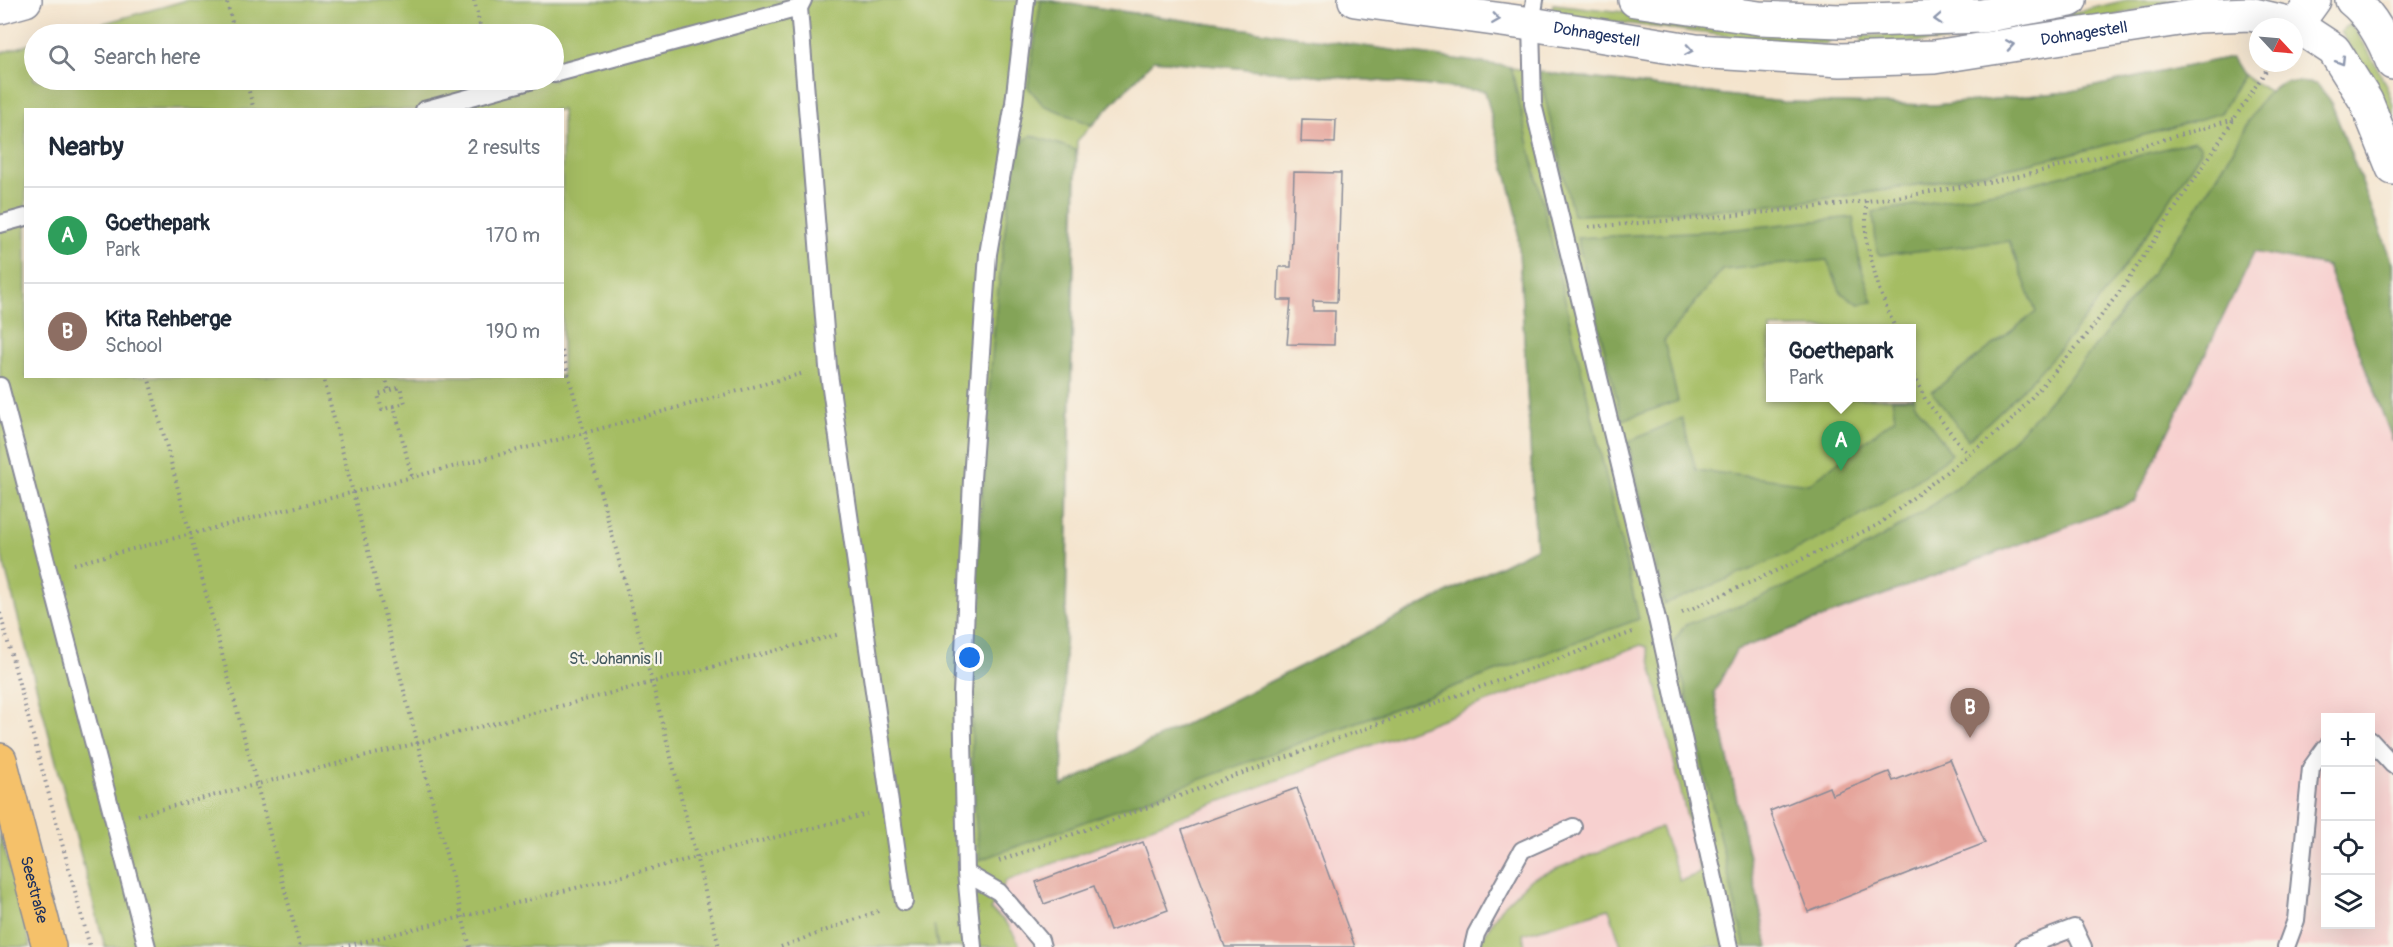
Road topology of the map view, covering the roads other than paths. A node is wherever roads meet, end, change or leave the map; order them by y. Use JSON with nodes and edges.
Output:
{"nodes":[{"id":1,"x":25,"y":0,"type":"edge"},
{"id":2,"x":1026,"y":0,"type":"edge"},
{"id":3,"x":1355,"y":0,"type":"edge"},
{"id":4,"x":1635,"y":0,"type":"edge"},
{"id":5,"x":2070,"y":0,"type":"edge"},
{"id":6,"x":2352,"y":0,"type":"edge"},
{"id":7,"x":801,"y":4,"type":"edge"},
{"id":8,"x":0,"y":7,"type":"edge"},
{"id":9,"x":1533,"y":12,"type":"edge"},
{"id":10,"x":2305,"y":12,"type":"edge"},
{"id":11,"x":1841,"y":21,"type":"junction"},
{"id":12,"x":1841,"y":60,"type":"junction"},
{"id":13,"x":2393,"y":63,"type":"edge"},
{"id":14,"x":564,"y":71,"type":"edge"},
{"id":15,"x":497,"y":90,"type":"edge"},
{"id":16,"x":431,"y":108,"type":"edge"},
{"id":17,"x":2393,"y":168,"type":"edge"},
{"id":18,"x":24,"y":218,"type":"edge"},
{"id":19,"x":0,"y":224,"type":"edge"},
{"id":20,"x":0,"y":387,"type":"edge"},
{"id":21,"x":2375,"y":745,"type":"edge"},
{"id":22,"x":2321,"y":753,"type":"edge"},
{"id":23,"x":0,"y":760,"type":"edge"},
{"id":24,"x":2393,"y":765,"type":"edge"},
{"id":25,"x":1573,"y":827,"type":"dead end"},
{"id":26,"x":966,"y":873,"type":"junction"},
{"id":27,"x":904,"y":902,"type":"road end"},
{"id":28,"x":1046,"y":945,"type":"edge"},
{"id":29,"x":49,"y":947,"type":"edge"},
{"id":30,"x":147,"y":947,"type":"edge"},
{"id":31,"x":973,"y":947,"type":"edge"},
{"id":32,"x":1473,"y":947,"type":"edge"},
{"id":33,"x":1729,"y":947,"type":"edge"},
{"id":34,"x":2024,"y":947,"type":"edge"},
{"id":35,"x":2082,"y":947,"type":"edge"},
{"id":36,"x":2286,"y":947,"type":"edge"}],
"edges":[{"from":1,"to":8,"type":"street"},
{"from":2,"to":26,"type":"lane"},
{"from":3,"to":9,"type":"street","name":"Dohnagestell","one_way":true},
{"from":4,"to":11,"type":"street","name":"Dohnagestell"},
{"from":5,"to":11,"type":"street","name":"Dohnagestell","one_way":true},
{"from":6,"to":13,"type":"street"},
{"from":7,"to":14,"type":"lane"},
{"from":7,"to":27,"type":"lane"},
{"from":9,"to":12,"type":"street","name":"Dohnagestell","one_way":true},
{"from":9,"to":33,"type":"lane"},
{"from":12,"to":10,"type":"street","name":"Dohnagestell","one_way":true},
{"from":10,"to":17,"type":"street","name":"Dohnagestell","one_way":true},
{"from":11,"to":12,"type":"lane"},
{"from":15,"to":16,"type":"lane"},
{"from":18,"to":19,"type":"lane"},
{"from":20,"to":30,"type":"lane"},
{"from":21,"to":24,"type":"lane"},
{"from":22,"to":36,"type":"lane"},
{"from":23,"to":29,"type":"main road","name":"Seestraße"},
{"from":25,"to":32,"type":"lane"},
{"from":26,"to":28,"type":"lane"},
{"from":26,"to":31,"type":"lane"},
{"from":34,"to":35,"type":"lane"}]}
